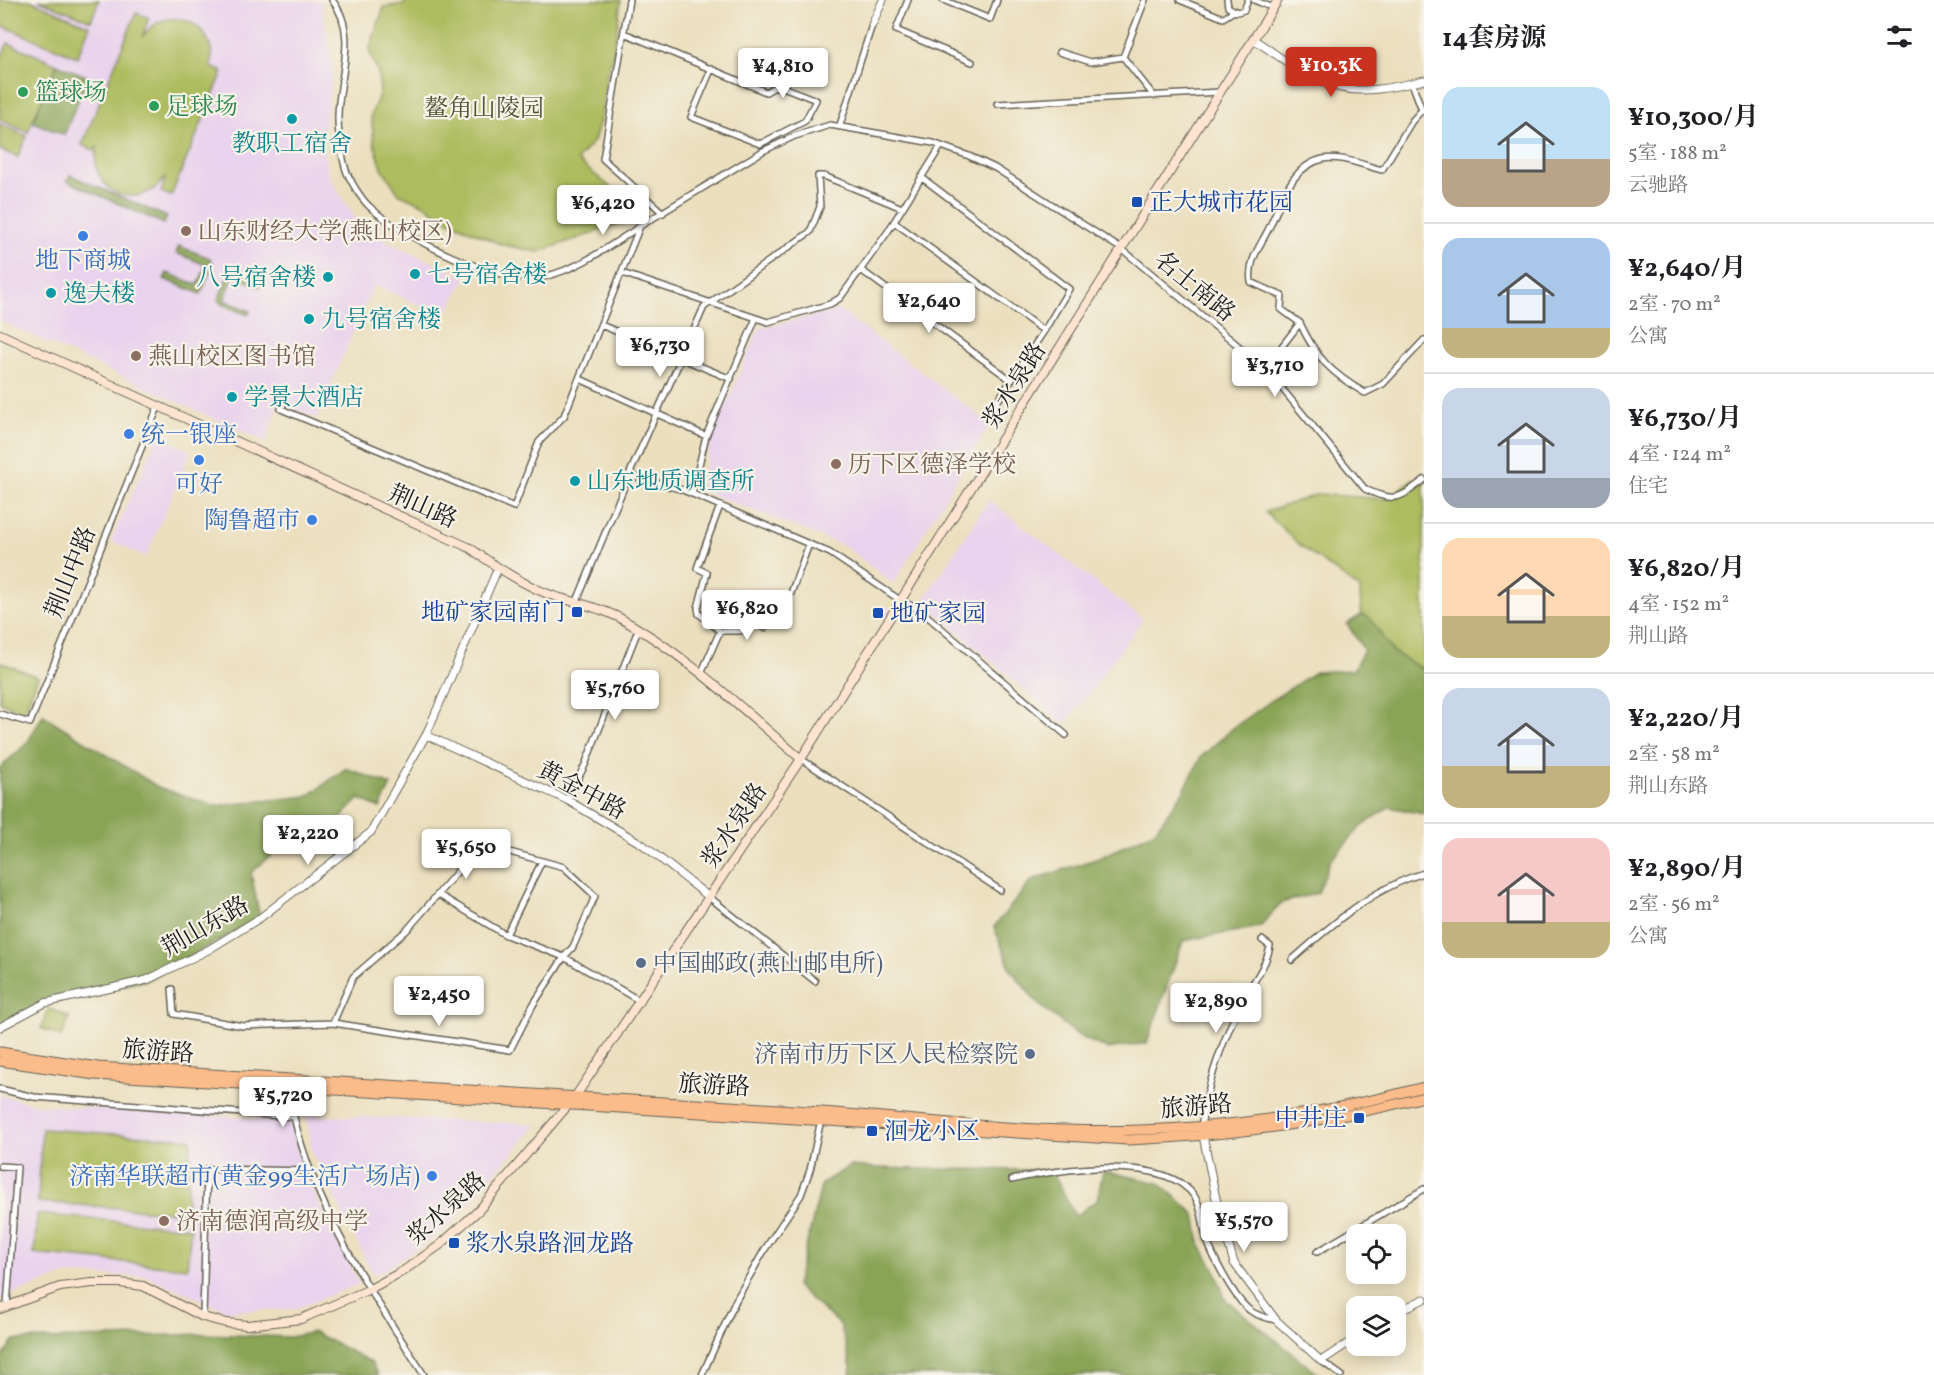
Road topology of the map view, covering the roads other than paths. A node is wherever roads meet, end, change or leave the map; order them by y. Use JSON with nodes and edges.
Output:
{"nodes":[{"id":1,"x":332,"y":0,"type":"edge"},
{"id":2,"x":629,"y":0,"type":"edge"},
{"id":3,"x":883,"y":0,"type":"edge"},
{"id":4,"x":908,"y":0,"type":"edge"},
{"id":5,"x":943,"y":0,"type":"edge"},
{"id":6,"x":997,"y":0,"type":"edge"},
{"id":7,"x":1145,"y":0,"type":"edge"},
{"id":8,"x":1180,"y":0,"type":"edge"},
{"id":9,"x":1227,"y":0,"type":"edge"},
{"id":10,"x":1248,"y":0,"type":"edge"},
{"id":11,"x":1254,"y":0,"type":"edge"},
{"id":12,"x":1278,"y":0,"type":"edge"},
{"id":13,"x":1273,"y":8,"type":"junction"},
{"id":14,"x":1234,"y":11,"type":"junction"},
{"id":15,"x":872,"y":25,"type":"joint"},
{"id":16,"x":624,"y":33,"type":"junction"},
{"id":17,"x":1253,"y":39,"type":"junction"},
{"id":18,"x":1059,"y":52,"type":"dead end"},
{"id":19,"x":1123,"y":57,"type":"junction"},
{"id":20,"x":972,"y":62,"type":"dead end"},
{"id":21,"x":711,"y":69,"type":"junction"},
{"id":22,"x":1424,"y":80,"type":"edge"},
{"id":23,"x":1412,"y":83,"type":"junction"},
{"id":24,"x":1220,"y":92,"type":"junction"},
{"id":25,"x":1154,"y":96,"type":"junction"},
{"id":26,"x":997,"y":104,"type":"dead end"},
{"id":27,"x":840,"y":125,"type":"junction"},
{"id":28,"x":941,"y":146,"type":"junction"},
{"id":29,"x":921,"y":177,"type":"junction"},
{"id":30,"x":902,"y":208,"type":"junction"},
{"id":31,"x":663,"y":213,"type":"junction"},
{"id":32,"x":894,"y":222,"type":"junction"},
{"id":33,"x":640,"y":226,"type":"junction"},
{"id":34,"x":1123,"y":250,"type":"junction"},
{"id":35,"x":861,"y":270,"type":"junction"},
{"id":36,"x":622,"y":273,"type":"junction"},
{"id":37,"x":713,"y":301,"type":"junction"},
{"id":38,"x":756,"y":318,"type":"junction"},
{"id":39,"x":1300,"y":323,"type":"junction"},
{"id":40,"x":600,"y":325,"type":"junction"},
{"id":41,"x":1044,"y":331,"type":"junction"},
{"id":42,"x":0,"y":334,"type":"edge"},
{"id":43,"x":1424,"y":340,"type":"edge"},
{"id":44,"x":681,"y":360,"type":"junction"},
{"id":45,"x":1265,"y":369,"type":"junction"},
{"id":46,"x":580,"y":379,"type":"junction"},
{"id":47,"x":731,"y":380,"type":"junction"},
{"id":48,"x":1011,"y":380,"type":"junction"},
{"id":49,"x":283,"y":405,"type":"dead end"},
{"id":50,"x":158,"y":407,"type":"junction"},
{"id":51,"x":993,"y":408,"type":"dead end"},
{"id":52,"x":656,"y":415,"type":"junction"},
{"id":53,"x":706,"y":436,"type":"junction"},
{"id":54,"x":629,"y":475,"type":"junction"},
{"id":55,"x":1424,"y":480,"type":"edge"},
{"id":56,"x":692,"y":494,"type":"junction"},
{"id":57,"x":720,"y":506,"type":"junction"},
{"id":58,"x":810,"y":544,"type":"junction"},
{"id":59,"x":498,"y":568,"type":"junction"},
{"id":60,"x":900,"y":600,"type":"junction"},
{"id":61,"x":577,"y":601,"type":"junction"},
{"id":62,"x":638,"y":630,"type":"junction"},
{"id":63,"x":720,"y":631,"type":"junction"},
{"id":64,"x":700,"y":675,"type":"junction"},
{"id":65,"x":0,"y":714,"type":"edge"},
{"id":66,"x":426,"y":735,"type":"junction"},
{"id":67,"x":1066,"y":735,"type":"dead end"},
{"id":68,"x":801,"y":759,"type":"junction"},
{"id":69,"x":567,"y":800,"type":"junction"},
{"id":70,"x":542,"y":861,"type":"junction"},
{"id":71,"x":1424,"y":873,"type":"edge"},
{"id":72,"x":1000,"y":890,"type":"dead end"},
{"id":73,"x":438,"y":895,"type":"junction"},
{"id":74,"x":709,"y":897,"type":"junction"},
{"id":75,"x":507,"y":935,"type":"junction"},
{"id":76,"x":1262,"y":940,"type":"dead end"},
{"id":77,"x":564,"y":957,"type":"junction"},
{"id":78,"x":1292,"y":960,"type":"dead end"},
{"id":79,"x":815,"y":981,"type":"dead end"},
{"id":80,"x":172,"y":989,"type":"dead end"},
{"id":81,"x":640,"y":1001,"type":"junction"},
{"id":82,"x":333,"y":1023,"type":"junction"},
{"id":83,"x":0,"y":1027,"type":"edge"},
{"id":84,"x":0,"y":1052,"type":"edge"},
{"id":85,"x":0,"y":1061,"type":"edge"},
{"id":86,"x":1424,"y":1087,"type":"edge"},
{"id":87,"x":0,"y":1089,"type":"edge"},
{"id":88,"x":575,"y":1097,"type":"junction"},
{"id":89,"x":1424,"y":1097,"type":"edge"},
{"id":90,"x":567,"y":1105,"type":"junction"},
{"id":91,"x":822,"y":1111,"type":"junction"},
{"id":92,"x":820,"y":1122,"type":"junction"},
{"id":93,"x":1201,"y":1126,"type":"junction"},
{"id":94,"x":1202,"y":1137,"type":"junction"},
{"id":95,"x":0,"y":1166,"type":"edge"},
{"id":96,"x":309,"y":1171,"type":"junction"},
{"id":97,"x":1012,"y":1180,"type":"dead end"},
{"id":98,"x":1424,"y":1189,"type":"edge"},
{"id":99,"x":1317,"y":1252,"type":"dead end"},
{"id":100,"x":370,"y":1289,"type":"junction"},
{"id":101,"x":1424,"y":1299,"type":"edge"},
{"id":102,"x":4,"y":1308,"type":"edge"},
{"id":103,"x":1406,"y":1308,"type":"edge"},
{"id":104,"x":203,"y":1317,"type":"junction"},
{"id":105,"x":1276,"y":1320,"type":"junction"},
{"id":106,"x":1346,"y":1345,"type":"edge"},
{"id":107,"x":1321,"y":1361,"type":"junction"},
{"id":108,"x":424,"y":1375,"type":"edge"},
{"id":109,"x":702,"y":1375,"type":"edge"},
{"id":110,"x":1341,"y":1375,"type":"edge"}],
"edges":[{"from":1,"to":33,"type":"street"},
{"from":2,"to":16,"type":"street"},
{"from":3,"to":15,"type":"street"},
{"from":4,"to":20,"type":"street"},
{"from":5,"to":6,"type":"street"},
{"from":7,"to":19,"type":"street"},
{"from":8,"to":14,"type":"street"},
{"from":9,"to":14,"type":"street"},
{"from":10,"to":14,"type":"street"},
{"from":11,"to":13,"type":"street"},
{"from":12,"to":13,"type":"main road","name":"浆水泉路"},
{"from":13,"to":17,"type":"main road","name":"浆水泉路"},
{"from":15,"to":27,"type":"street"},
{"from":16,"to":21,"type":"street"},
{"from":16,"to":31,"type":"street"},
{"from":17,"to":23,"type":"street"},
{"from":17,"to":24,"type":"main road","name":"浆水泉路"},
{"from":18,"to":19,"type":"street"},
{"from":19,"to":25,"type":"street"},
{"from":21,"to":21,"type":"street"},
{"from":22,"to":23,"type":"street"},
{"from":23,"to":39,"type":"street"},
{"from":24,"to":25,"type":"street"},
{"from":24,"to":34,"type":"main road","name":"浆水泉路"},
{"from":25,"to":26,"type":"street"},
{"from":27,"to":28,"type":"street","name":"名士南路"},
{"from":27,"to":31,"type":"street"},
{"from":28,"to":29,"type":"street"},
{"from":28,"to":34,"type":"street","name":"名士南路"},
{"from":29,"to":30,"type":"street"},
{"from":29,"to":41,"type":"street"},
{"from":30,"to":32,"type":"street"},
{"from":30,"to":37,"type":"street"},
{"from":31,"to":33,"type":"street"},
{"from":32,"to":35,"type":"street"},
{"from":32,"to":41,"type":"street"},
{"from":33,"to":36,"type":"street"},
{"from":34,"to":45,"type":"street","name":"名士南路"},
{"from":34,"to":60,"type":"main road","name":"浆水泉路"},
{"from":35,"to":38,"type":"street"},
{"from":35,"to":48,"type":"street"},
{"from":36,"to":37,"type":"street"},
{"from":36,"to":40,"type":"street"},
{"from":37,"to":38,"type":"street"},
{"from":37,"to":44,"type":"street"},
{"from":38,"to":47,"type":"street"},
{"from":39,"to":43,"type":"street"},
{"from":39,"to":45,"type":"street"},
{"from":40,"to":44,"type":"street"},
{"from":40,"to":46,"type":"street"},
{"from":41,"to":48,"type":"street"},
{"from":42,"to":50,"type":"main road","name":"荆山路"},
{"from":44,"to":47,"type":"street"},
{"from":44,"to":52,"type":"street"},
{"from":45,"to":55,"type":"street","name":"名士南路"},
{"from":46,"to":49,"type":"street"},
{"from":46,"to":52,"type":"street"},
{"from":47,"to":53,"type":"street"},
{"from":48,"to":51,"type":"street"},
{"from":50,"to":59,"type":"main road","name":"荆山路"},
{"from":50,"to":65,"type":"street","name":"荆山中路"},
{"from":52,"to":53,"type":"street"},
{"from":52,"to":54,"type":"street"},
{"from":53,"to":56,"type":"street"},
{"from":54,"to":56,"type":"street"},
{"from":54,"to":61,"type":"street"},
{"from":56,"to":57,"type":"street"},
{"from":57,"to":58,"type":"street"},
{"from":57,"to":63,"type":"street"},
{"from":58,"to":60,"type":"street"},
{"from":58,"to":63,"type":"street"},
{"from":59,"to":61,"type":"main road","name":"荆山路"},
{"from":59,"to":66,"type":"street","name":"荆山东路"},
{"from":60,"to":67,"type":"street"},
{"from":60,"to":68,"type":"main road","name":"浆水泉路"},
{"from":61,"to":62,"type":"main road","name":"荆山路"},
{"from":62,"to":64,"type":"main road","name":"荆山路"},
{"from":62,"to":69,"type":"street"},
{"from":63,"to":64,"type":"street"},
{"from":64,"to":68,"type":"main road","name":"荆山路"},
{"from":66,"to":69,"type":"street","name":"黄金中路"},
{"from":66,"to":83,"type":"street","name":"荆山东路"},
{"from":68,"to":72,"type":"street"},
{"from":68,"to":74,"type":"main road","name":"浆水泉路"},
{"from":69,"to":74,"type":"street","name":"黄金中路"},
{"from":70,"to":73,"type":"street"},
{"from":70,"to":75,"type":"street"},
{"from":70,"to":77,"type":"street"},
{"from":71,"to":78,"type":"street"},
{"from":73,"to":75,"type":"street"},
{"from":73,"to":82,"type":"street"},
{"from":74,"to":79,"type":"street"},
{"from":74,"to":81,"type":"main road","name":"浆水泉路"},
{"from":75,"to":77,"type":"street"},
{"from":76,"to":93,"type":"street"},
{"from":77,"to":81,"type":"street"},
{"from":77,"to":82,"type":"street"},
{"from":80,"to":82,"type":"street"},
{"from":81,"to":88,"type":"main road","name":"浆水泉路"},
{"from":84,"to":88,"type":"main road","name":"旅游路"},
{"from":85,"to":90,"type":"main road","name":"旅游路"},
{"from":86,"to":93,"type":"main road","name":"旅游路"},
{"from":87,"to":96,"type":"street"},
{"from":88,"to":90,"type":"main road","name":"浆水泉路"},
{"from":88,"to":91,"type":"main road","name":"旅游路"},
{"from":89,"to":94,"type":"main road","name":"旅游路"},
{"from":90,"to":92,"type":"main road","name":"旅游路"},
{"from":90,"to":100,"type":"main road","name":"浆水泉路"},
{"from":91,"to":92,"type":"street"},
{"from":91,"to":93,"type":"main road","name":"旅游路"},
{"from":92,"to":94,"type":"main road","name":"旅游路"},
{"from":92,"to":109,"type":"street"},
{"from":93,"to":94,"type":"street"},
{"from":94,"to":105,"type":"street"},
{"from":95,"to":102,"type":"street"},
{"from":96,"to":100,"type":"street"},
{"from":96,"to":104,"type":"street"},
{"from":97,"to":105,"type":"street"},
{"from":98,"to":99,"type":"street"},
{"from":100,"to":104,"type":"main road","name":"浆水泉路"},
{"from":100,"to":108,"type":"street"},
{"from":101,"to":103,"type":"street"},
{"from":102,"to":104,"type":"main road","name":"浆水泉路"},
{"from":105,"to":107,"type":"street"},
{"from":106,"to":107,"type":"street"},
{"from":107,"to":110,"type":"street"}]}
